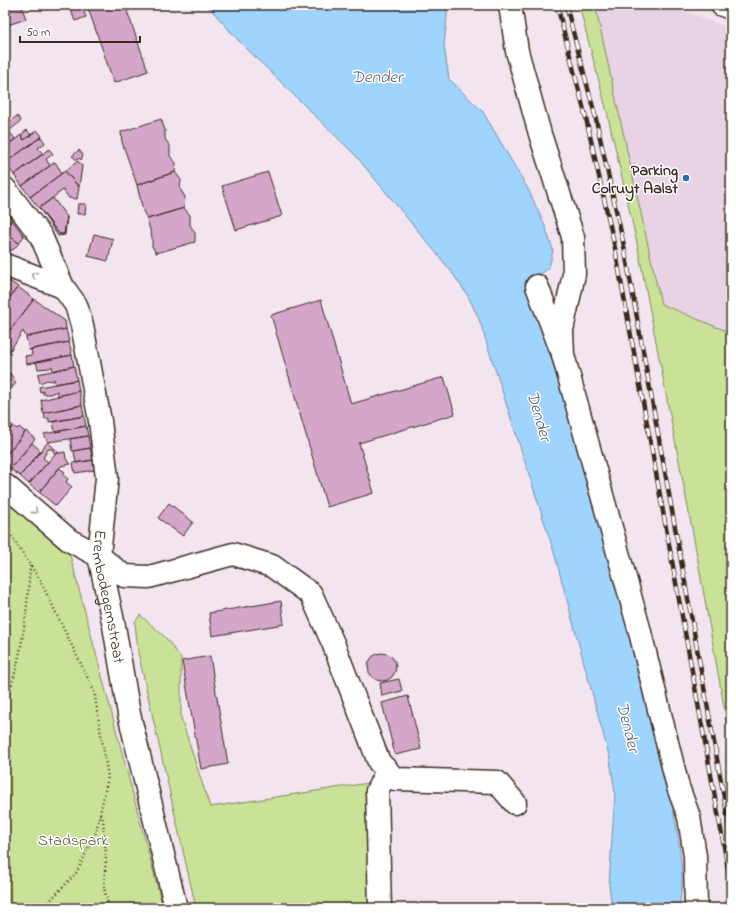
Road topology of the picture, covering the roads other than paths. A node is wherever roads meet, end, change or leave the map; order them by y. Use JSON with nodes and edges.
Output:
{"nodes":[{"id":1,"x":510,"y":5,"type":"edge"},
{"id":2,"x":722,"y":5,"type":"edge"},
{"id":3,"x":731,"y":8,"type":"edge"},
{"id":4,"x":5,"y":189,"type":"edge"},
{"id":5,"x":5,"y":265,"type":"edge"},
{"id":6,"x":537,"y":286,"type":"dead end"},
{"id":7,"x":63,"y":287,"type":"junction"},
{"id":8,"x":563,"y":355,"type":"junction"},
{"id":9,"x":5,"y":485,"type":"edge"},
{"id":10,"x":99,"y":556,"type":"junction"},
{"id":11,"x":387,"y":770,"type":"junction"},
{"id":12,"x":515,"y":803,"type":"dead end"},
{"id":13,"x":176,"y":908,"type":"edge"},
{"id":14,"x":380,"y":908,"type":"edge"},
{"id":15,"x":696,"y":908,"type":"edge"}],
"edges":[{"from":1,"to":8,"type":"street"},
{"from":2,"to":3,"type":"street"},
{"from":4,"to":7,"type":"street","name":"Erembodegemstraat"},
{"from":7,"to":5,"type":"street","one_way":true},
{"from":6,"to":8,"type":"street"},
{"from":7,"to":10,"type":"street","name":"Erembodegemstraat"},
{"from":8,"to":15,"type":"street"},
{"from":9,"to":10,"type":"street","one_way":true},
{"from":10,"to":11,"type":"street"},
{"from":10,"to":13,"type":"street","name":"Erembodegemstraat"},
{"from":11,"to":12,"type":"street"},
{"from":11,"to":14,"type":"street"}]}
